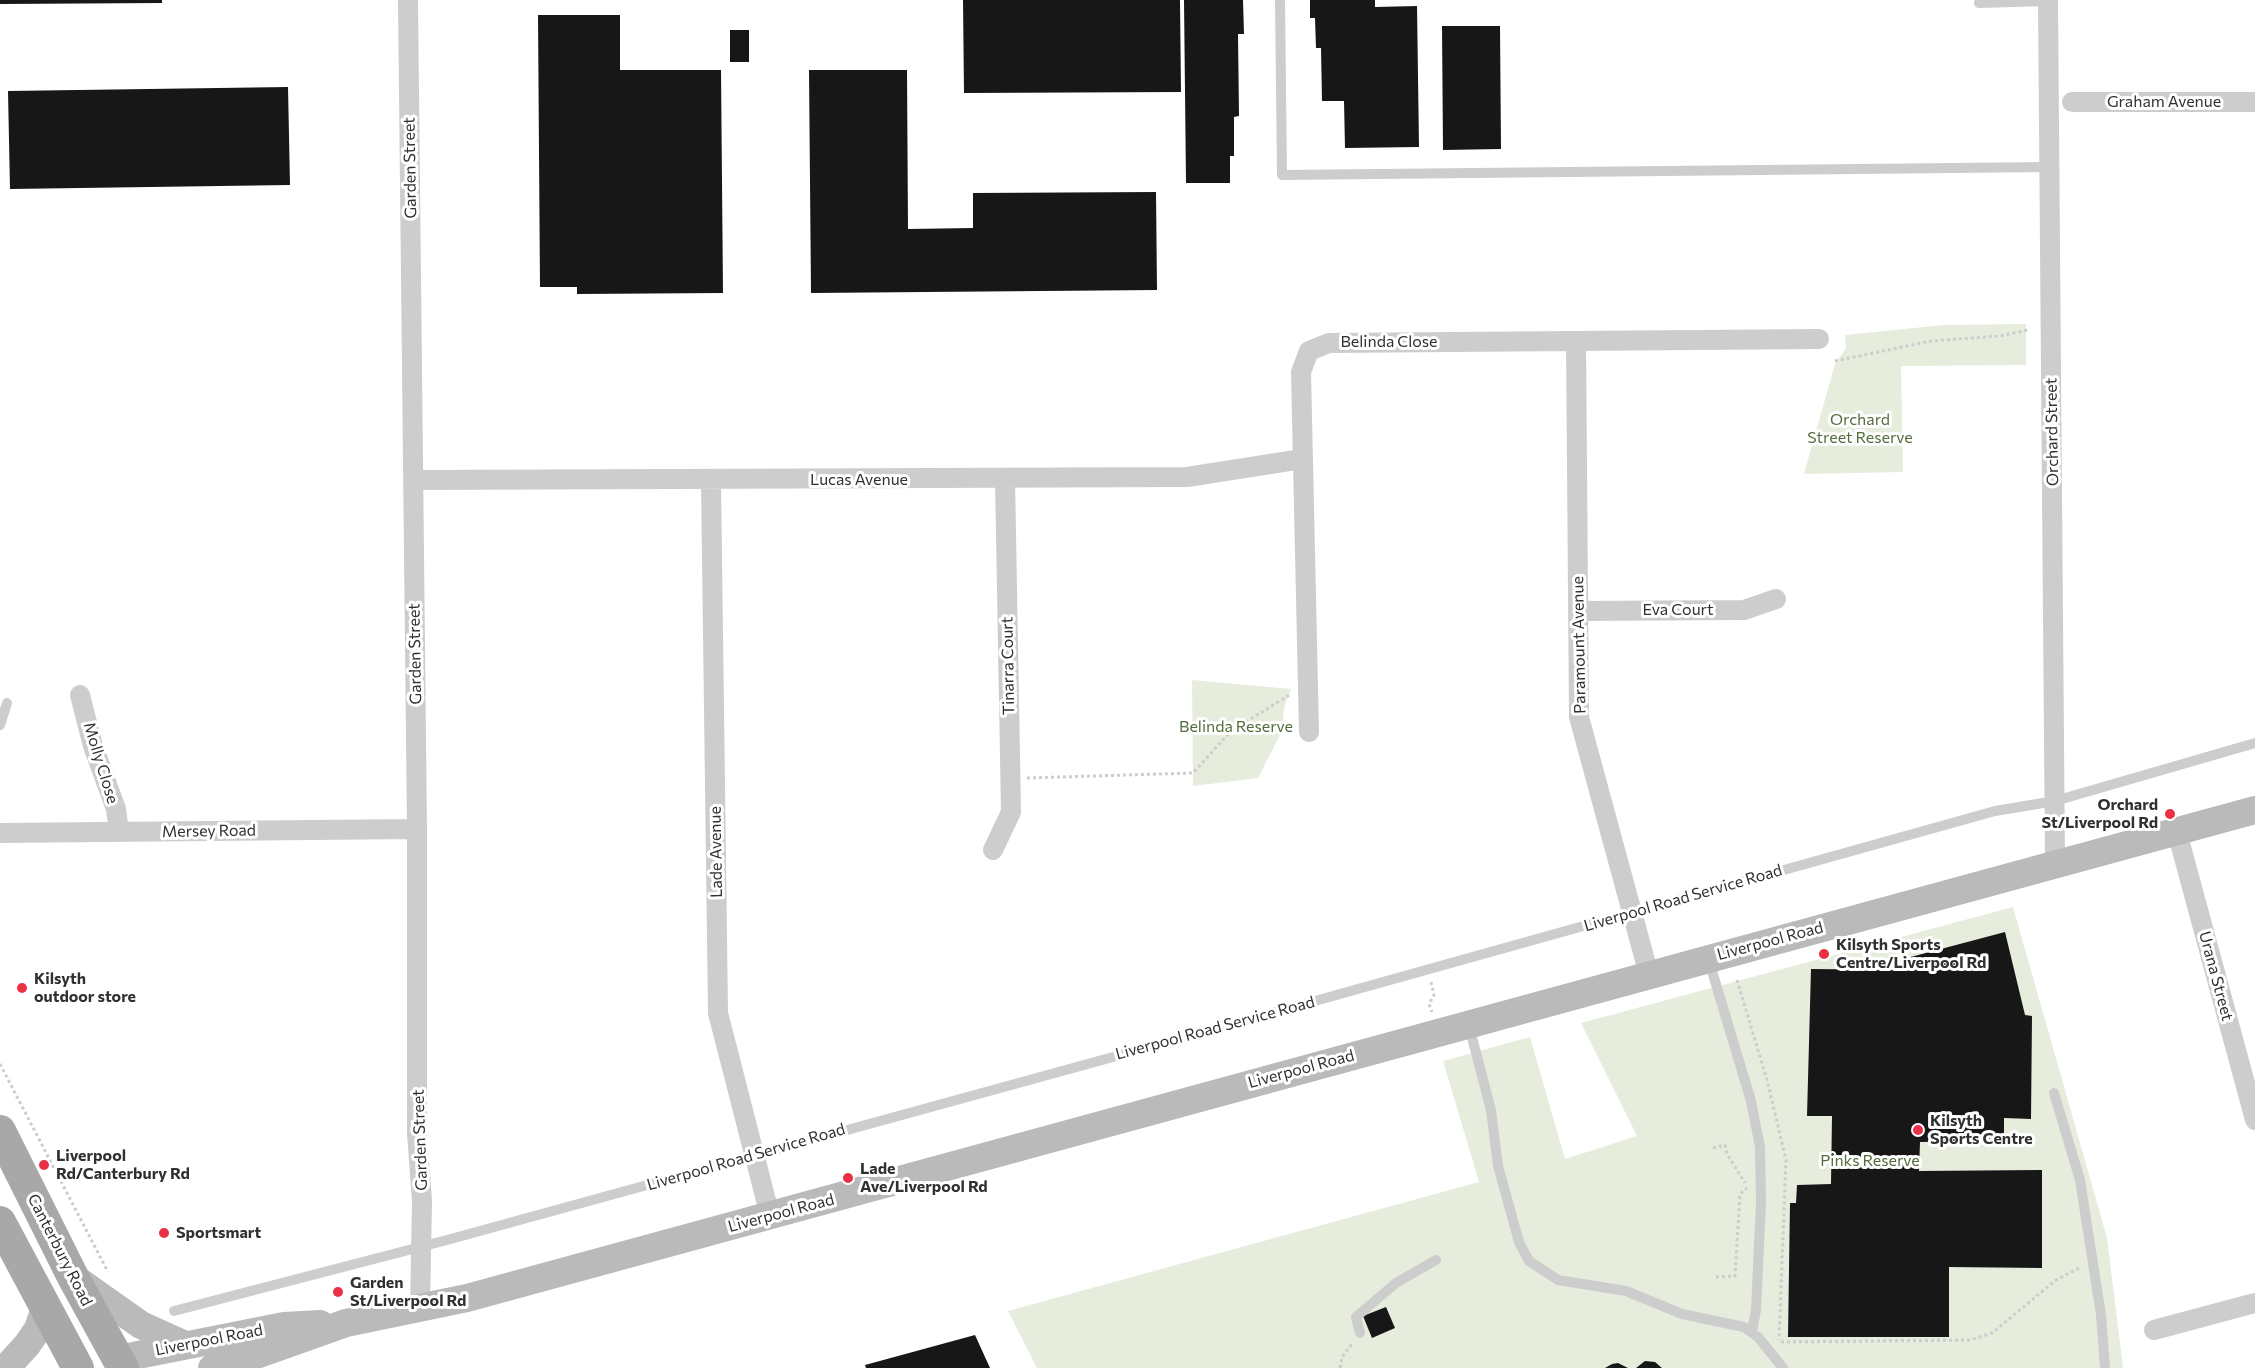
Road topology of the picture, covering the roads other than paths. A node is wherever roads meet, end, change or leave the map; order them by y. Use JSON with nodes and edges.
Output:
{"nodes":[{"id":1,"x":408,"y":0,"type":"edge"},
{"id":2,"x":1280,"y":0,"type":"edge"},
{"id":3,"x":2048,"y":0,"type":"edge"},
{"id":4,"x":1980,"y":3,"type":"dead end"},
{"id":5,"x":2072,"y":102,"type":"dead end"},
{"id":6,"x":2255,"y":102,"type":"edge"},
{"id":7,"x":2049,"y":167,"type":"junction"},
{"id":8,"x":1819,"y":339,"type":"dead end"},
{"id":9,"x":1576,"y":341,"type":"junction"},
{"id":10,"x":1302,"y":459,"type":"junction"},
{"id":11,"x":1005,"y":479,"type":"junction"},
{"id":12,"x":414,"y":480,"type":"junction"},
{"id":13,"x":711,"y":481,"type":"junction"},
{"id":14,"x":1776,"y":599,"type":"dead end"},
{"id":15,"x":1578,"y":611,"type":"junction"},
{"id":16,"x":80,"y":695,"type":"dead end"},
{"id":17,"x":7,"y":703,"type":"dead end"},
{"id":18,"x":0,"y":725,"type":"edge"},
{"id":19,"x":1309,"y":732,"type":"dead end"},
{"id":20,"x":2255,"y":743,"type":"edge"},
{"id":21,"x":2055,"y":801,"type":"junction"},
{"id":22,"x":2255,"y":810,"type":"edge"},
{"id":23,"x":417,"y":829,"type":"junction"},
{"id":24,"x":119,"y":832,"type":"junction"},
{"id":25,"x":2177,"y":832,"type":"junction"},
{"id":26,"x":0,"y":833,"type":"edge"},
{"id":27,"x":993,"y":850,"type":"dead end"},
{"id":28,"x":2055,"y":863,"type":"junction"},
{"id":29,"x":1632,"y":912,"type":"junction"},
{"id":30,"x":1708,"y":958,"type":"junction"},
{"id":31,"x":1649,"y":975,"type":"junction"},
{"id":32,"x":1468,"y":1023,"type":"junction"},
{"id":33,"x":2054,"y":1093,"type":"dead end"},
{"id":34,"x":2255,"y":1120,"type":"edge"},
{"id":35,"x":0,"y":1131,"type":"edge"},
{"id":36,"x":755,"y":1154,"type":"junction"},
{"id":37,"x":770,"y":1216,"type":"junction"},
{"id":38,"x":0,"y":1222,"type":"edge"},
{"id":39,"x":421,"y":1247,"type":"junction"},
{"id":40,"x":1436,"y":1260,"type":"dead end"},
{"id":41,"x":73,"y":1277,"type":"junction"},
{"id":42,"x":2255,"y":1303,"type":"edge"},
{"id":43,"x":45,"y":1308,"type":"junction"},
{"id":44,"x":420,"y":1309,"type":"junction"},
{"id":45,"x":174,"y":1311,"type":"dead end"},
{"id":46,"x":346,"y":1323,"type":"junction"},
{"id":47,"x":2154,"y":1330,"type":"dead end"},
{"id":48,"x":1752,"y":1331,"type":"junction"},
{"id":49,"x":1360,"y":1333,"type":"road end"},
{"id":50,"x":183,"y":1344,"type":"junction"},
{"id":51,"x":121,"y":1364,"type":"edge"},
{"id":52,"x":218,"y":1367,"type":"edge"},
{"id":53,"x":6,"y":1368,"type":"edge"},
{"id":54,"x":76,"y":1368,"type":"edge"},
{"id":55,"x":1783,"y":1368,"type":"edge"},
{"id":56,"x":2105,"y":1368,"type":"edge"}],
"edges":[{"from":1,"to":12,"type":"street","name":"Garden Street"},
{"from":2,"to":7,"type":"lane"},
{"from":3,"to":4,"type":"lane"},
{"from":3,"to":7,"type":"street","name":"Orchard Street"},
{"from":5,"to":6,"type":"street","name":"Graham Avenue"},
{"from":7,"to":21,"type":"street","name":"Orchard Street"},
{"from":8,"to":9,"type":"street","name":"Belinda Close"},
{"from":9,"to":10,"type":"street","name":"Belinda Close"},
{"from":9,"to":15,"type":"street","name":"Paramount Avenue"},
{"from":10,"to":11,"type":"street","name":"Lucas Avenue"},
{"from":10,"to":19,"type":"street","name":"Belinda Close"},
{"from":11,"to":13,"type":"street","name":"Lucas Avenue"},
{"from":11,"to":27,"type":"street","name":"Tinarra Court"},
{"from":12,"to":13,"type":"street","name":"Lucas Avenue"},
{"from":12,"to":23,"type":"street","name":"Garden Street"},
{"from":13,"to":36,"type":"street","name":"Lade Avenue"},
{"from":14,"to":15,"type":"street","name":"Eva Court"},
{"from":15,"to":29,"type":"street","name":"Paramount Avenue"},
{"from":16,"to":24,"type":"street","name":"Molly Close"},
{"from":17,"to":18,"type":"lane"},
{"from":20,"to":21,"type":"lane","name":"Liverpool Road Service Road"},
{"from":21,"to":28,"type":"street","name":"Orchard Street"},
{"from":21,"to":29,"type":"lane","name":"Liverpool Road Service Road"},
{"from":22,"to":25,"type":"main road","name":"Liverpool Road"},
{"from":23,"to":24,"type":"street","name":"Mersey Road"},
{"from":23,"to":39,"type":"street","name":"Garden Street"},
{"from":24,"to":26,"type":"street","name":"Mersey Road"},
{"from":25,"to":28,"type":"main road","name":"Liverpool Road"},
{"from":25,"to":34,"type":"street","name":"Urana Street"},
{"from":28,"to":30,"type":"main road","name":"Liverpool Road"},
{"from":29,"to":31,"type":"street","name":"Paramount Avenue"},
{"from":29,"to":36,"type":"lane","name":"Liverpool Road Service Road"},
{"from":30,"to":31,"type":"main road","name":"Liverpool Road"},
{"from":30,"to":48,"type":"lane"},
{"from":31,"to":32,"type":"main road","name":"Liverpool Road"},
{"from":32,"to":37,"type":"main road","name":"Liverpool Road"},
{"from":32,"to":48,"type":"lane"},
{"from":33,"to":56,"type":"lane"},
{"from":35,"to":41,"type":"main road","name":"Canterbury Road"},
{"from":36,"to":37,"type":"street","name":"Lade Avenue"},
{"from":36,"to":39,"type":"lane","name":"Liverpool Road Service Road"},
{"from":37,"to":44,"type":"main road","name":"Liverpool Road"},
{"from":38,"to":43,"type":"main road"},
{"from":39,"to":44,"type":"street","name":"Garden Street"},
{"from":39,"to":45,"type":"lane","name":"Liverpool Road Service Road"},
{"from":40,"to":49,"type":"lane"},
{"from":41,"to":50,"type":"main road"},
{"from":41,"to":51,"type":"main road","name":"Canterbury Road"},
{"from":42,"to":47,"type":"street"},
{"from":43,"to":53,"type":"main road"},
{"from":43,"to":54,"type":"main road"},
{"from":44,"to":46,"type":"main road","name":"Liverpool Road"},
{"from":46,"to":50,"type":"main road","name":"Liverpool Road"},
{"from":46,"to":52,"type":"main road","name":"Liverpool Road"},
{"from":48,"to":55,"type":"lane"},
{"from":50,"to":51,"type":"main road","name":"Liverpool Road"},
{"from":51,"to":54,"type":"main road","name":"Liverpool Road"}]}
